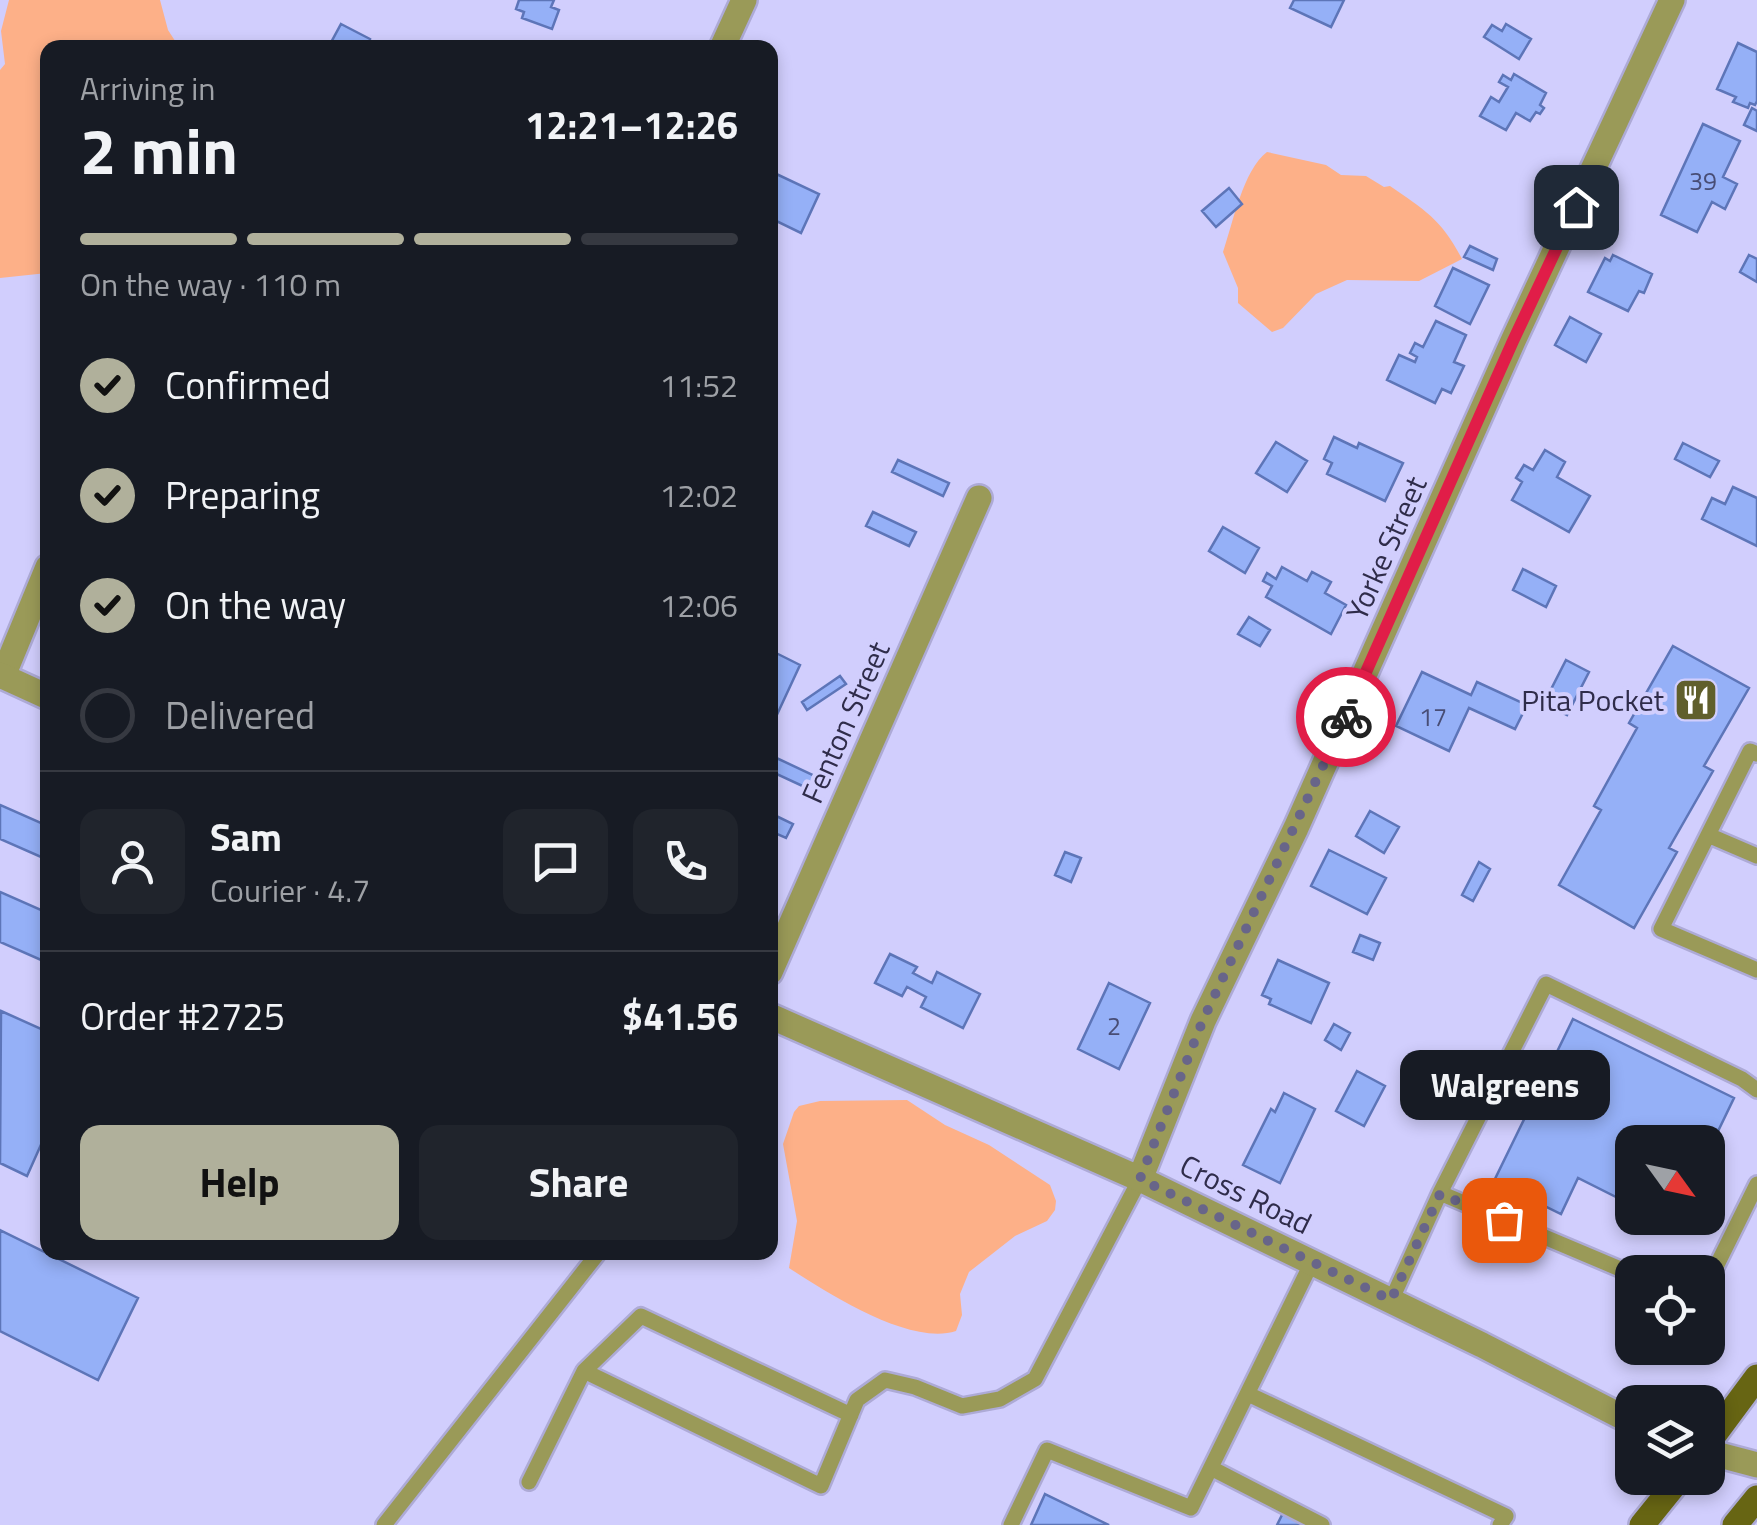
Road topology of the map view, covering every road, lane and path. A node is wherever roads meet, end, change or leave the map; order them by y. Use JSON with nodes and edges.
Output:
{"nodes":[{"id":1,"x":744,"y":0,"type":"edge"},
{"id":2,"x":1672,"y":0,"type":"edge"},
{"id":3,"x":726,"y":40,"type":"edge"},
{"id":4,"x":979,"y":498,"type":"dead end"},
{"id":5,"x":40,"y":585,"type":"edge"},
{"id":6,"x":1,"y":676,"type":"edge"},
{"id":7,"x":40,"y":693,"type":"edge"},
{"id":8,"x":1757,"y":754,"type":"edge"},
{"id":9,"x":1708,"y":835,"type":"junction"},
{"id":10,"x":1757,"y":856,"type":"edge"},
{"id":11,"x":778,"y":954,"type":"edge"},
{"id":12,"x":1757,"y":970,"type":"edge"},
{"id":13,"x":778,"y":1020,"type":"edge"},
{"id":14,"x":1757,"y":1090,"type":"edge"},
{"id":15,"x":1140,"y":1179,"type":"junction"},
{"id":16,"x":1757,"y":1184,"type":"edge"},
{"id":17,"x":1440,"y":1194,"type":"junction"},
{"id":18,"x":1722,"y":1255,"type":"edge"},
{"id":19,"x":593,"y":1260,"type":"edge"},
{"id":20,"x":1312,"y":1262,"type":"junction"},
{"id":21,"x":1615,"y":1267,"type":"edge"},
{"id":22,"x":1391,"y":1300,"type":"junction"},
{"id":23,"x":584,"y":1371,"type":"junction"},
{"id":24,"x":1757,"y":1378,"type":"edge"},
{"id":25,"x":1248,"y":1394,"type":"junction"},
{"id":26,"x":1615,"y":1413,"type":"edge"},
{"id":27,"x":851,"y":1415,"type":"junction"},
{"id":28,"x":1725,"y":1420,"type":"edge"},
{"id":29,"x":1725,"y":1457,"type":"edge"},
{"id":30,"x":1757,"y":1465,"type":"edge"},
{"id":31,"x":1211,"y":1468,"type":"junction"},
{"id":32,"x":529,"y":1482,"type":"dead end"},
{"id":33,"x":1666,"y":1495,"type":"edge"},
{"id":34,"x":1757,"y":1498,"type":"edge"},
{"id":35,"x":384,"y":1525,"type":"edge"},
{"id":36,"x":1011,"y":1525,"type":"edge"},
{"id":37,"x":1322,"y":1525,"type":"edge"},
{"id":38,"x":1500,"y":1525,"type":"edge"},
{"id":39,"x":1642,"y":1525,"type":"edge"},
{"id":40,"x":1736,"y":1525,"type":"edge"}],
"edges":[{"from":1,"to":3,"type":"street"},
{"from":2,"to":15,"type":"street","name":"Yorke Street"},
{"from":4,"to":11,"type":"street","name":"Fenton Street"},
{"from":5,"to":6,"type":"street"},
{"from":6,"to":7,"type":"street"},
{"from":8,"to":9,"type":"lane"},
{"from":9,"to":10,"type":"lane"},
{"from":9,"to":12,"type":"lane"},
{"from":13,"to":15,"type":"street","name":"Cross Road"},
{"from":14,"to":17,"type":"lane"},
{"from":15,"to":20,"type":"street","name":"Cross Road"},
{"from":15,"to":27,"type":"lane"},
{"from":16,"to":18,"type":"lane"},
{"from":17,"to":21,"type":"lane"},
{"from":17,"to":22,"type":"lane"},
{"from":19,"to":35,"type":"lane"},
{"from":20,"to":22,"type":"street","name":"Cross Road"},
{"from":20,"to":25,"type":"lane"},
{"from":22,"to":26,"type":"street","name":"Cross Road"},
{"from":23,"to":27,"type":"lane"},
{"from":23,"to":27,"type":"lane"},
{"from":23,"to":32,"type":"lane"},
{"from":24,"to":28,"type":"main road"},
{"from":25,"to":31,"type":"lane"},
{"from":25,"to":38,"type":"lane"},
{"from":29,"to":30,"type":"street"},
{"from":31,"to":36,"type":"lane"},
{"from":31,"to":37,"type":"lane"},
{"from":33,"to":39,"type":"main road"},
{"from":34,"to":40,"type":"main road"}]}
